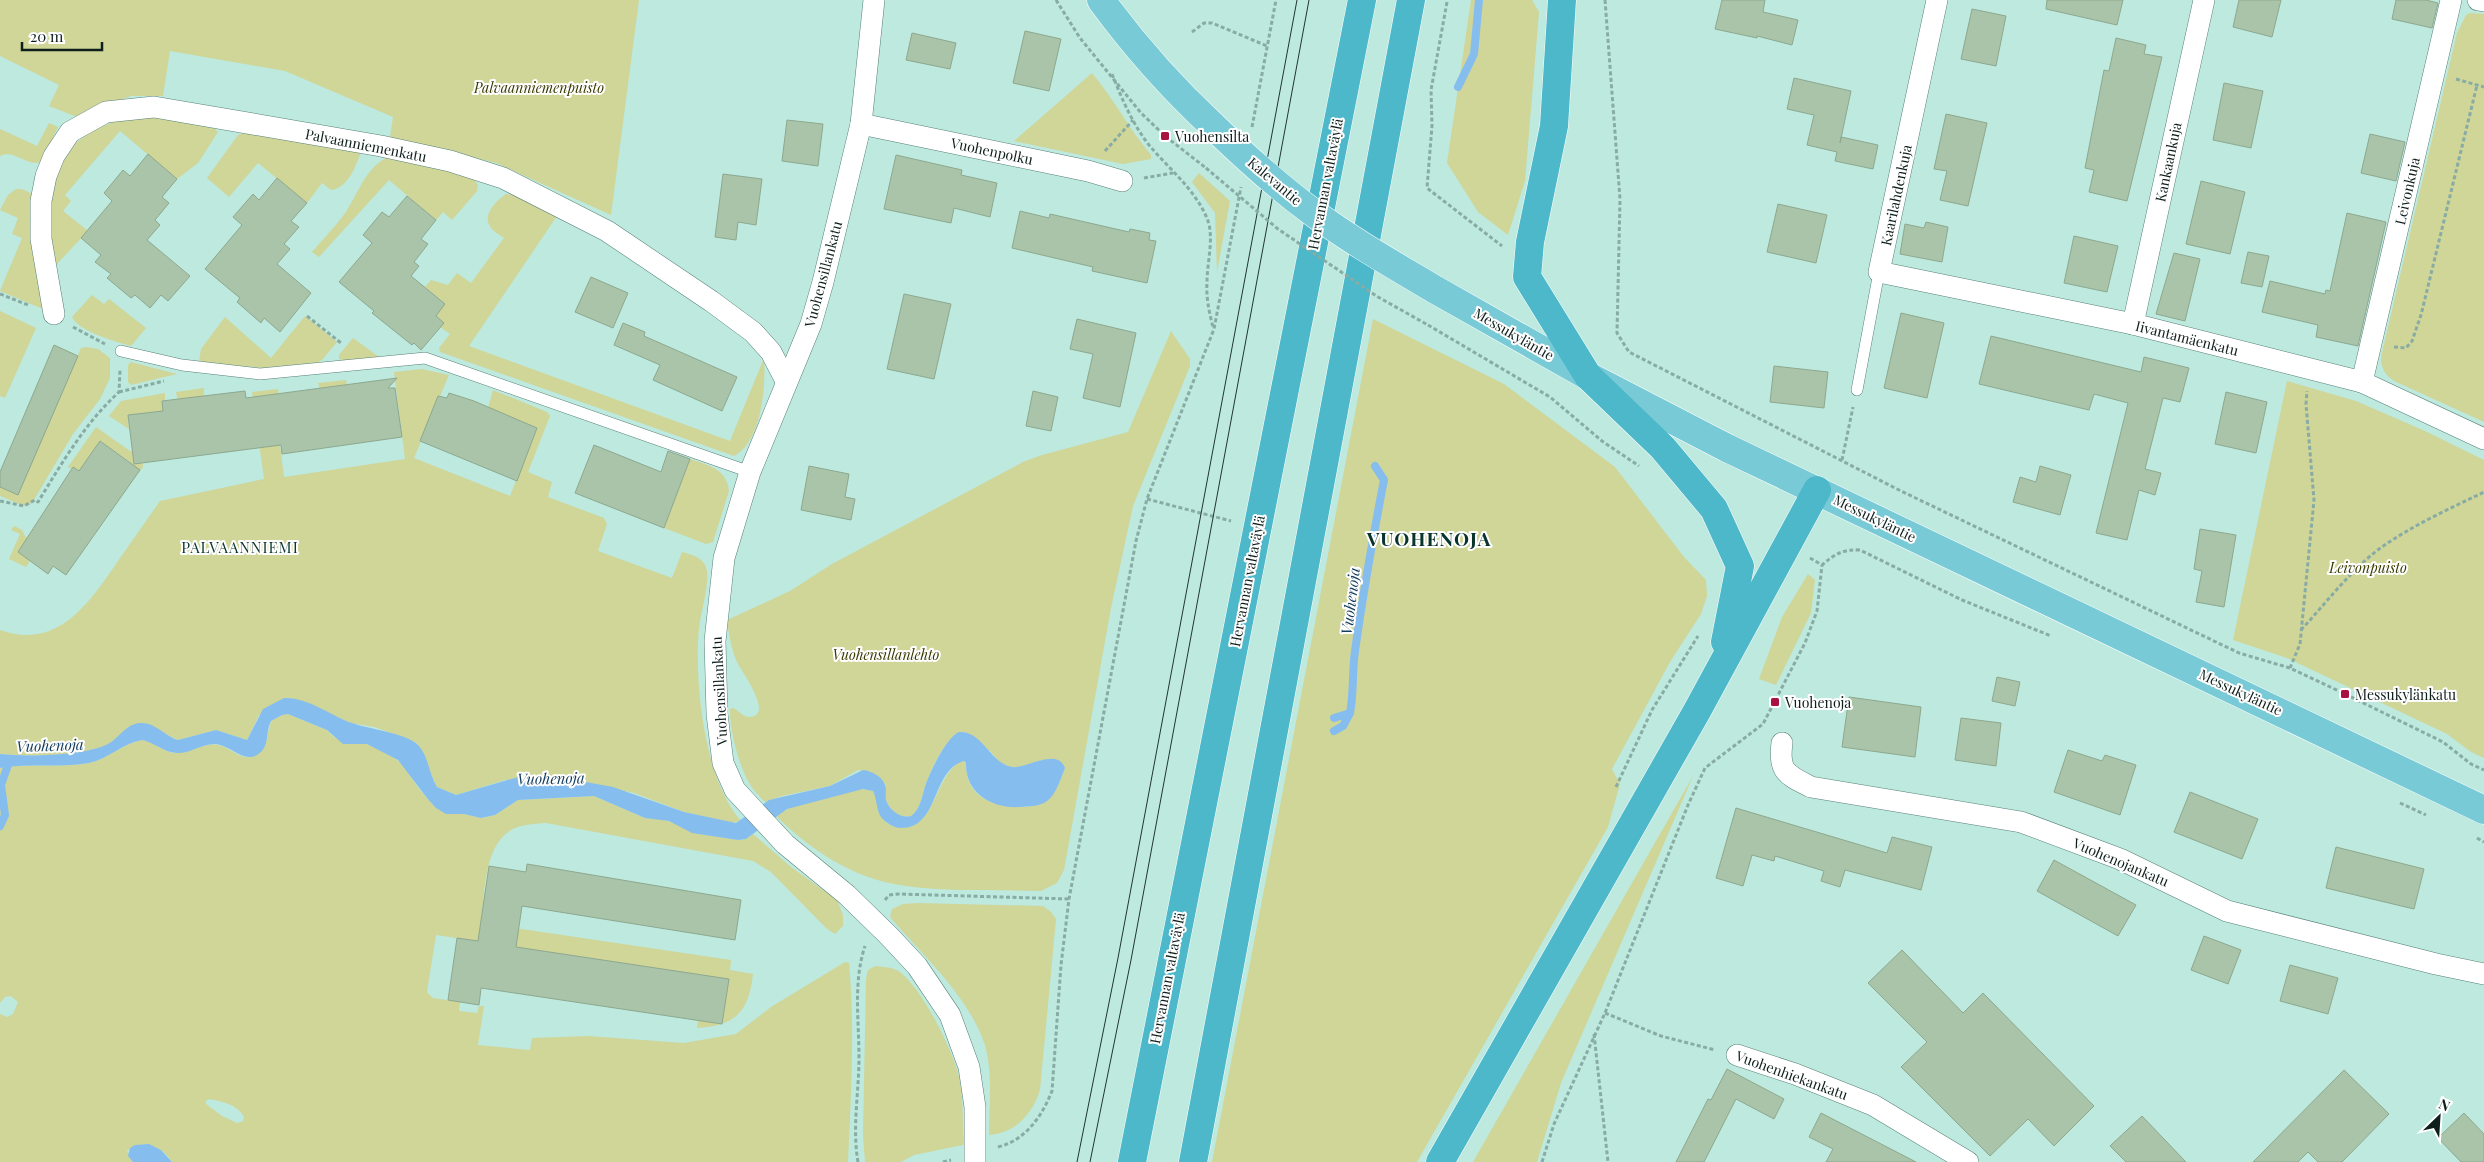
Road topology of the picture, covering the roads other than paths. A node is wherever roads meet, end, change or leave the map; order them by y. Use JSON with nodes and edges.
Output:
{"nodes":[{"id":1,"x":874,"y":0,"type":"edge"},
{"id":2,"x":1101,"y":0,"type":"edge"},
{"id":3,"x":1362,"y":0,"type":"edge"},
{"id":4,"x":1411,"y":0,"type":"edge"},
{"id":5,"x":1562,"y":0,"type":"edge"},
{"id":6,"x":1937,"y":0,"type":"edge"},
{"id":7,"x":2204,"y":0,"type":"edge"},
{"id":8,"x":2452,"y":0,"type":"edge"},
{"id":9,"x":2478,"y":0,"type":"edge"},
{"id":10,"x":2484,"y":2,"type":"edge"},
{"id":11,"x":861,"y":124,"type":"junction"},
{"id":12,"x":1122,"y":181,"type":"dead end"},
{"id":13,"x":1880,"y":272,"type":"junction"},
{"id":14,"x":1434,"y":289,"type":"joint"},
{"id":15,"x":54,"y":314,"type":"road end"},
{"id":16,"x":2133,"y":324,"type":"junction"},
{"id":17,"x":121,"y":351,"type":"road end"},
{"id":18,"x":1588,"y":376,"type":"junction"},
{"id":19,"x":786,"y":381,"type":"junction"},
{"id":20,"x":2362,"y":382,"type":"junction"},
{"id":21,"x":1857,"y":390,"type":"road end"},
{"id":22,"x":2484,"y":439,"type":"edge"},
{"id":23,"x":750,"y":472,"type":"junction"},
{"id":24,"x":1817,"y":490,"type":"junction"},
{"id":25,"x":1719,"y":671,"type":"junction"},
{"id":26,"x":1782,"y":743,"type":"dead end"},
{"id":27,"x":2484,"y":810,"type":"edge"},
{"id":28,"x":2484,"y":974,"type":"edge"},
{"id":29,"x":1738,"y":1055,"type":"road end"},
{"id":30,"x":975,"y":1157,"type":"edge"},
{"id":31,"x":1132,"y":1162,"type":"edge"},
{"id":32,"x":1192,"y":1162,"type":"edge"},
{"id":33,"x":1440,"y":1162,"type":"edge"},
{"id":34,"x":1968,"y":1162,"type":"edge"}],
"edges":[{"from":1,"to":11,"type":"street","name":"Vuohensillankatu"},
{"from":2,"to":14,"type":"main road","name":"Kalevantie","bridge":true},
{"from":3,"to":31,"type":"highway","name":"Hervannan valtaväylä"},
{"from":4,"to":32,"type":"highway"},
{"from":5,"to":18,"type":"highway"},
{"from":6,"to":13,"type":"street","name":"Kaarilahdenkuja"},
{"from":7,"to":16,"type":"street","name":"Kankaankuja"},
{"from":8,"to":20,"type":"street","name":"Leivonkuja"},
{"from":9,"to":10,"type":"street"},
{"from":11,"to":12,"type":"street","name":"Vuohenpolku"},
{"from":11,"to":19,"type":"street","name":"Vuohensillankatu"},
{"from":13,"to":16,"type":"street","name":"Iivantamäenkatu"},
{"from":13,"to":21,"type":"lane","name":"Kaarilahdenkuja"},
{"from":14,"to":18,"type":"main road","name":"Messukyläntie"},
{"from":15,"to":19,"type":"street","name":"Palvaanniemenkatu"},
{"from":16,"to":20,"type":"street","name":"Iivantamäenkatu"},
{"from":17,"to":23,"type":"lane"},
{"from":18,"to":24,"type":"main road","name":"Messukyläntie"},
{"from":18,"to":25,"type":"highway"},
{"from":19,"to":23,"type":"street","name":"Vuohensillankatu"},
{"from":20,"to":22,"type":"street","name":"Iivantamäenkatu"},
{"from":23,"to":30,"type":"street","name":"Vuohensillankatu"},
{"from":24,"to":25,"type":"highway"},
{"from":24,"to":27,"type":"main road","name":"Messukyläntie"},
{"from":25,"to":33,"type":"highway"},
{"from":26,"to":28,"type":"street","name":"Vuohenojankatu"},
{"from":29,"to":34,"type":"street","name":"Vuohenhiekankatu"}]}
